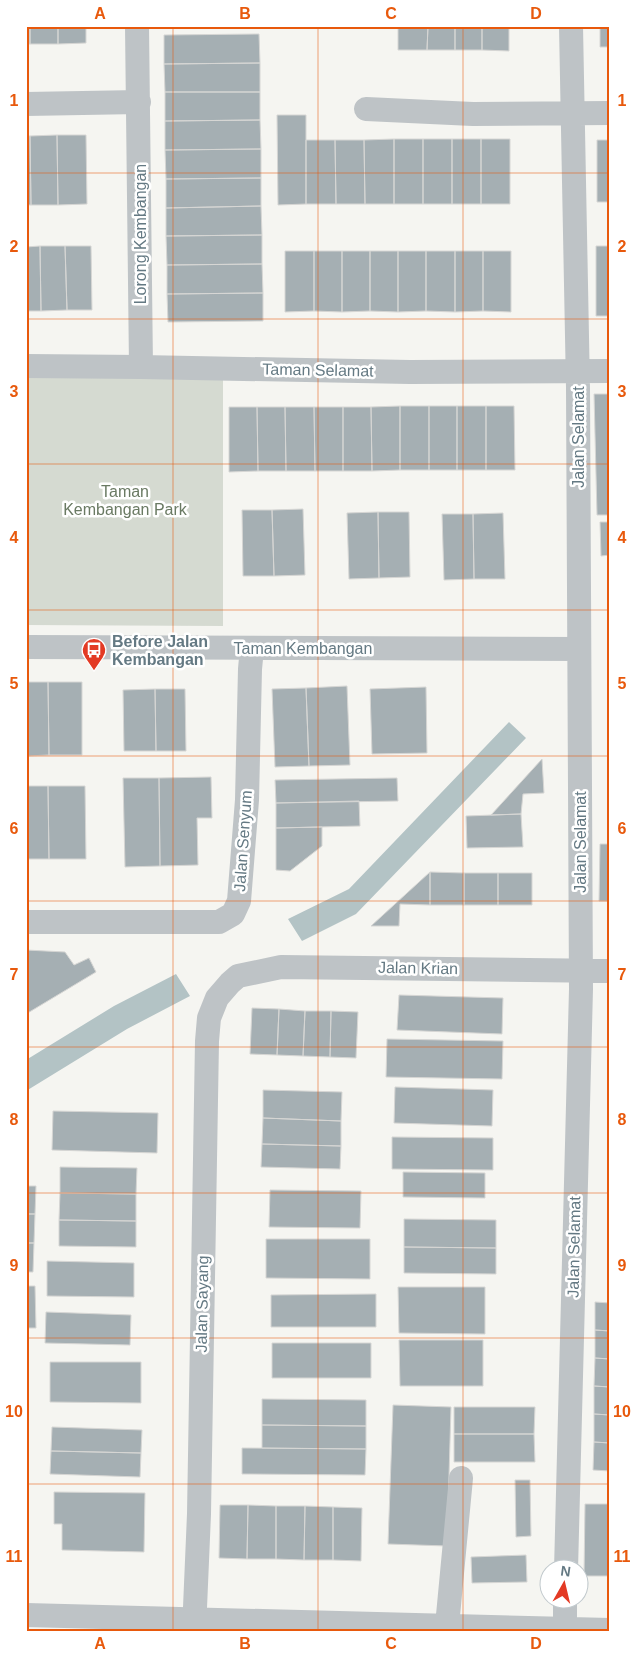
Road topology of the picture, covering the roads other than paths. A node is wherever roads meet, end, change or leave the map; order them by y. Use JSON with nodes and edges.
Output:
{"nodes":[{"id":1,"x":137,"y":26,"type":"edge"},
{"id":2,"x":571,"y":26,"type":"edge"},
{"id":3,"x":139,"y":102,"type":"junction"},
{"id":4,"x":26,"y":104,"type":"edge"},
{"id":5,"x":366,"y":109,"type":"dead end"},
{"id":6,"x":572,"y":114,"type":"junction"},
{"id":7,"x":610,"y":114,"type":"edge"},
{"id":8,"x":26,"y":366,"type":"edge"},
{"id":9,"x":141,"y":367,"type":"junction"},
{"id":10,"x":610,"y":371,"type":"edge"},
{"id":11,"x":578,"y":372,"type":"junction"},
{"id":12,"x":26,"y":647,"type":"edge"},
{"id":13,"x":252,"y":648,"type":"junction"},
{"id":14,"x":579,"y":649,"type":"junction"},
{"id":15,"x":26,"y":922,"type":"edge"},
{"id":16,"x":581,"y":971,"type":"junction"},
{"id":17,"x":610,"y":971,"type":"edge"},
{"id":18,"x":230,"y":983,"type":"joint"},
{"id":19,"x":461,"y":1478,"type":"dead end"},
{"id":20,"x":566,"y":1560,"type":"edge"},
{"id":21,"x":565,"y":1610,"type":"edge"},
{"id":22,"x":26,"y":1615,"type":"edge"},
{"id":23,"x":194,"y":1625,"type":"edge"},
{"id":24,"x":447,"y":1626,"type":"junction"},
{"id":25,"x":565,"y":1630,"type":"edge"},
{"id":26,"x":610,"y":1630,"type":"edge"}],
"edges":[{"from":1,"to":3,"type":"street","name":"Lorong Kembangan"},
{"from":2,"to":6,"type":"street","name":"Jalan Selamat"},
{"from":3,"to":4,"type":"street"},
{"from":3,"to":9,"type":"street","name":"Lorong Kembangan"},
{"from":5,"to":6,"type":"street"},
{"from":6,"to":7,"type":"street"},
{"from":6,"to":11,"type":"street","name":"Jalan Selamat"},
{"from":8,"to":9,"type":"street","name":"Taman Selamat"},
{"from":9,"to":11,"type":"street","name":"Taman Selamat"},
{"from":10,"to":11,"type":"street","name":"Taman Selamat"},
{"from":11,"to":14,"type":"street","name":"Jalan Selamat"},
{"from":12,"to":13,"type":"street","name":"Taman Kembangan"},
{"from":13,"to":14,"type":"street","name":"Taman Kembangan"},
{"from":13,"to":15,"type":"street","name":"Jalan Senyum"},
{"from":14,"to":16,"type":"street","name":"Jalan Selamat"},
{"from":16,"to":17,"type":"street","name":"Jalan Krian"},
{"from":16,"to":18,"type":"street","name":"Jalan Krian"},
{"from":16,"to":20,"type":"street","name":"Jalan Selamat"},
{"from":18,"to":23,"type":"street","name":"Jalan Sayang"},
{"from":19,"to":24,"type":"street"},
{"from":21,"to":25,"type":"street"},
{"from":22,"to":23,"type":"street"},
{"from":23,"to":24,"type":"street"},
{"from":24,"to":25,"type":"street"},
{"from":25,"to":26,"type":"street"}]}
